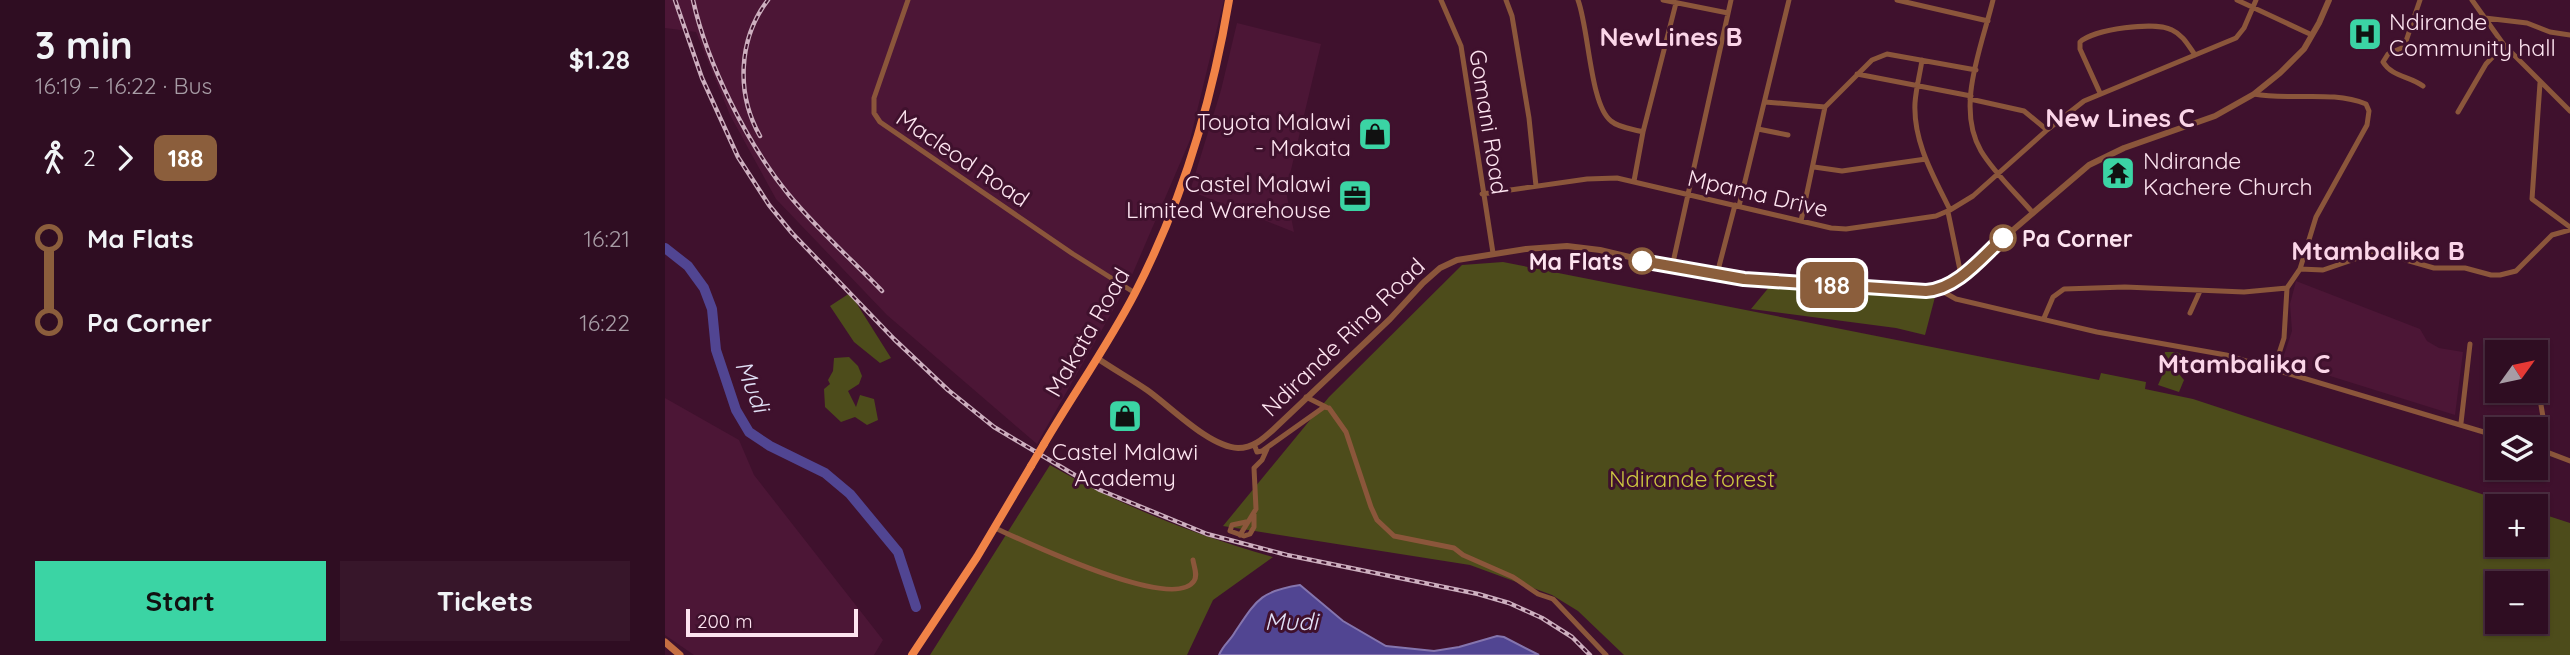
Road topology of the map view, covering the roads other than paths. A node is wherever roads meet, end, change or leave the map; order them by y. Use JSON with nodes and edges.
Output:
{"nodes":[{"id":1,"x":908,"y":0,"type":"edge"},
{"id":2,"x":1229,"y":0,"type":"edge"},
{"id":3,"x":1441,"y":0,"type":"edge"},
{"id":4,"x":1506,"y":0,"type":"edge"},
{"id":5,"x":1578,"y":0,"type":"edge"},
{"id":6,"x":1663,"y":0,"type":"edge"},
{"id":7,"x":1731,"y":0,"type":"edge"},
{"id":8,"x":1789,"y":0,"type":"edge"},
{"id":9,"x":1897,"y":0,"type":"edge"},
{"id":10,"x":1993,"y":0,"type":"edge"},
{"id":11,"x":2237,"y":0,"type":"edge"},
{"id":12,"x":2256,"y":0,"type":"edge"},
{"id":13,"x":2329,"y":0,"type":"edge"},
{"id":14,"x":2420,"y":0,"type":"edge"},
{"id":15,"x":2472,"y":0,"type":"edge"},
{"id":16,"x":1676,"y":3,"type":"junction"},
{"id":17,"x":2253,"y":9,"type":"junction"},
{"id":18,"x":1728,"y":13,"type":"junction"},
{"id":19,"x":2485,"y":18,"type":"junction"},
{"id":20,"x":1988,"y":21,"type":"junction"},
{"id":21,"x":2312,"y":35,"type":"junction"},
{"id":22,"x":2570,"y":35,"type":"edge"},
{"id":23,"x":2504,"y":45,"type":"junction"},
{"id":24,"x":2195,"y":55,"type":"junction"},
{"id":25,"x":1922,"y":60,"type":"junction"},
{"id":26,"x":1976,"y":70,"type":"junction"},
{"id":27,"x":1857,"y":74,"type":"junction"},
{"id":28,"x":2540,"y":83,"type":"junction"},
{"id":29,"x":1918,"y":85,"type":"junction"},
{"id":30,"x":2423,"y":86,"type":"dead end"},
{"id":31,"x":2099,"y":93,"type":"junction"},
{"id":32,"x":2253,"y":94,"type":"junction"},
{"id":33,"x":1971,"y":97,"type":"junction"},
{"id":34,"x":1765,"y":102,"type":"junction"},
{"id":35,"x":1825,"y":107,"type":"junction"},
{"id":36,"x":2570,"y":111,"type":"edge"},
{"id":37,"x":2458,"y":112,"type":"dead end"},
{"id":38,"x":1758,"y":129,"type":"junction"},
{"id":39,"x":2047,"y":130,"type":"junction"},
{"id":40,"x":1643,"y":132,"type":"junction"},
{"id":41,"x":1788,"y":135,"type":"dead end"},
{"id":42,"x":1926,"y":159,"type":"junction"},
{"id":43,"x":1814,"y":167,"type":"junction"},
{"id":44,"x":1999,"y":174,"type":"junction"},
{"id":45,"x":1634,"y":181,"type":"junction"},
{"id":46,"x":1536,"y":186,"type":"junction"},
{"id":47,"x":1482,"y":194,"type":"junction"},
{"id":48,"x":1687,"y":196,"type":"junction"},
{"id":49,"x":1737,"y":206,"type":"junction"},
{"id":50,"x":1949,"y":211,"type":"junction"},
{"id":51,"x":2033,"y":213,"type":"junction"},
{"id":52,"x":1801,"y":221,"type":"junction"},
{"id":53,"x":2570,"y":229,"type":"edge"},
{"id":54,"x":1493,"y":253,"type":"junction"},
{"id":55,"x":1672,"y":267,"type":"junction"},
{"id":56,"x":2300,"y":269,"type":"junction"},
{"id":57,"x":1717,"y":274,"type":"junction"},
{"id":58,"x":1961,"y":275,"type":"junction"},
{"id":59,"x":2287,"y":288,"type":"junction"},
{"id":60,"x":1940,"y":290,"type":"junction"},
{"id":61,"x":2200,"y":291,"type":"junction"},
{"id":62,"x":1135,"y":293,"type":"junction"},
{"id":63,"x":2190,"y":313,"type":"dead end"},
{"id":64,"x":2044,"y":318,"type":"junction"},
{"id":65,"x":2470,"y":344,"type":"dead end"},
{"id":66,"x":1097,"y":358,"type":"junction"},
{"id":67,"x":2274,"y":369,"type":"junction"},
{"id":68,"x":1306,"y":397,"type":"junction"},
{"id":69,"x":2541,"y":405,"type":"dead end"},
{"id":70,"x":1326,"y":407,"type":"junction"},
{"id":71,"x":2543,"y":417,"type":"edge"},
{"id":72,"x":2461,"y":424,"type":"junction"},
{"id":73,"x":2485,"y":432,"type":"edge"},
{"id":74,"x":1254,"y":444,"type":"junction"},
{"id":75,"x":1267,"y":449,"type":"junction"},
{"id":76,"x":2548,"y":452,"type":"edge"},
{"id":77,"x":2570,"y":460,"type":"edge"},
{"id":78,"x":1254,"y":514,"type":"junction"},
{"id":79,"x":1246,"y":522,"type":"junction"},
{"id":80,"x":995,"y":528,"type":"junction"},
{"id":81,"x":1240,"y":535,"type":"junction"},
{"id":82,"x":1193,"y":560,"type":"dead end"},
{"id":83,"x":665,"y":642,"type":"edge"},
{"id":84,"x":680,"y":655,"type":"edge"},
{"id":85,"x":912,"y":655,"type":"edge"},
{"id":86,"x":1606,"y":655,"type":"edge"}],
"edges":[{"from":1,"to":62,"type":"street","name":"Macleod Road"},
{"from":2,"to":62,"type":"main road","name":"Makata Road"},
{"from":3,"to":47,"type":"street","name":"Gomani Road"},
{"from":4,"to":46,"type":"street"},
{"from":5,"to":40,"type":"street"},
{"from":6,"to":16,"type":"street"},
{"from":7,"to":18,"type":"street"},
{"from":8,"to":34,"type":"street"},
{"from":9,"to":20,"type":"street"},
{"from":10,"to":20,"type":"street"},
{"from":11,"to":17,"type":"street"},
{"from":12,"to":17,"type":"street","name":"Mpama Drive"},
{"from":13,"to":21,"type":"street"},
{"from":14,"to":30,"type":"street"},
{"from":15,"to":19,"type":"street"},
{"from":16,"to":18,"type":"street"},
{"from":16,"to":40,"type":"street"},
{"from":17,"to":21,"type":"street"},
{"from":17,"to":24,"type":"street","name":"Mpama Drive"},
{"from":18,"to":48,"type":"street"},
{"from":19,"to":22,"type":"street"},
{"from":19,"to":23,"type":"street"},
{"from":20,"to":26,"type":"street"},
{"from":21,"to":32,"type":"street"},
{"from":23,"to":28,"type":"street"},
{"from":23,"to":37,"type":"street"},
{"from":24,"to":31,"type":"street","name":"Mpama Drive"},
{"from":24,"to":31,"type":"street"},
{"from":25,"to":26,"type":"street"},
{"from":25,"to":27,"type":"street"},
{"from":25,"to":29,"type":"street"},
{"from":26,"to":33,"type":"street"},
{"from":27,"to":29,"type":"street"},
{"from":27,"to":35,"type":"street"},
{"from":28,"to":36,"type":"street"},
{"from":28,"to":53,"type":"street"},
{"from":29,"to":33,"type":"street"},
{"from":29,"to":42,"type":"street"},
{"from":31,"to":39,"type":"street","name":"Mpama Drive"},
{"from":32,"to":51,"type":"street"},
{"from":32,"to":56,"type":"street"},
{"from":33,"to":39,"type":"street"},
{"from":33,"to":44,"type":"street"},
{"from":34,"to":35,"type":"street"},
{"from":34,"to":38,"type":"street"},
{"from":35,"to":43,"type":"street"},
{"from":38,"to":41,"type":"street"},
{"from":38,"to":49,"type":"street"},
{"from":39,"to":44,"type":"street","name":"Mpama Drive"},
{"from":40,"to":45,"type":"street"},
{"from":42,"to":43,"type":"street"},
{"from":42,"to":50,"type":"street"},
{"from":43,"to":52,"type":"street"},
{"from":44,"to":50,"type":"street","name":"Mpama Drive"},
{"from":44,"to":51,"type":"street"},
{"from":45,"to":46,"type":"street","name":"Mpama Drive"},
{"from":45,"to":48,"type":"street","name":"Mpama Drive"},
{"from":46,"to":47,"type":"street","name":"Mpama Drive"},
{"from":47,"to":54,"type":"street","name":"Gomani Road"},
{"from":48,"to":49,"type":"street","name":"Mpama Drive"},
{"from":48,"to":55,"type":"street"},
{"from":49,"to":52,"type":"street","name":"Mpama Drive"},
{"from":49,"to":57,"type":"street"},
{"from":50,"to":52,"type":"street","name":"Mpama Drive"},
{"from":50,"to":58,"type":"street"},
{"from":51,"to":58,"type":"street"},
{"from":53,"to":56,"type":"street"},
{"from":54,"to":55,"type":"street","name":"Ndirande Ring Road"},
{"from":54,"to":68,"type":"street","name":"Ndirande Ring Road"},
{"from":55,"to":57,"type":"street","name":"Ndirande Ring Road"},
{"from":56,"to":59,"type":"street"},
{"from":57,"to":60,"type":"street","name":"Ndirande Ring Road"},
{"from":58,"to":60,"type":"street"},
{"from":59,"to":61,"type":"street"},
{"from":59,"to":67,"type":"street"},
{"from":60,"to":64,"type":"street"},
{"from":61,"to":63,"type":"street"},
{"from":61,"to":64,"type":"street"},
{"from":62,"to":66,"type":"main road","name":"Makata Road"},
{"from":64,"to":67,"type":"street"},
{"from":65,"to":72,"type":"street"},
{"from":66,"to":74,"type":"street","name":"Ndirande Ring Road"},
{"from":66,"to":80,"type":"main road","name":"Makata Road","bridge":true},
{"from":67,"to":72,"type":"street"},
{"from":68,"to":70,"type":"street"},
{"from":68,"to":74,"type":"street","name":"Ndirande Ring Road"},
{"from":69,"to":71,"type":"street"},
{"from":70,"to":75,"type":"street"},
{"from":70,"to":86,"type":"street"},
{"from":72,"to":73,"type":"street"},
{"from":74,"to":75,"type":"street"},
{"from":75,"to":78,"type":"street"},
{"from":76,"to":77,"type":"street"},
{"from":78,"to":79,"type":"street"},
{"from":78,"to":81,"type":"street"},
{"from":79,"to":81,"type":"street"},
{"from":79,"to":81,"type":"street"},
{"from":80,"to":82,"type":"street"},
{"from":80,"to":85,"type":"main road","name":"Makata Road"},
{"from":83,"to":84,"type":"main road"}]}
